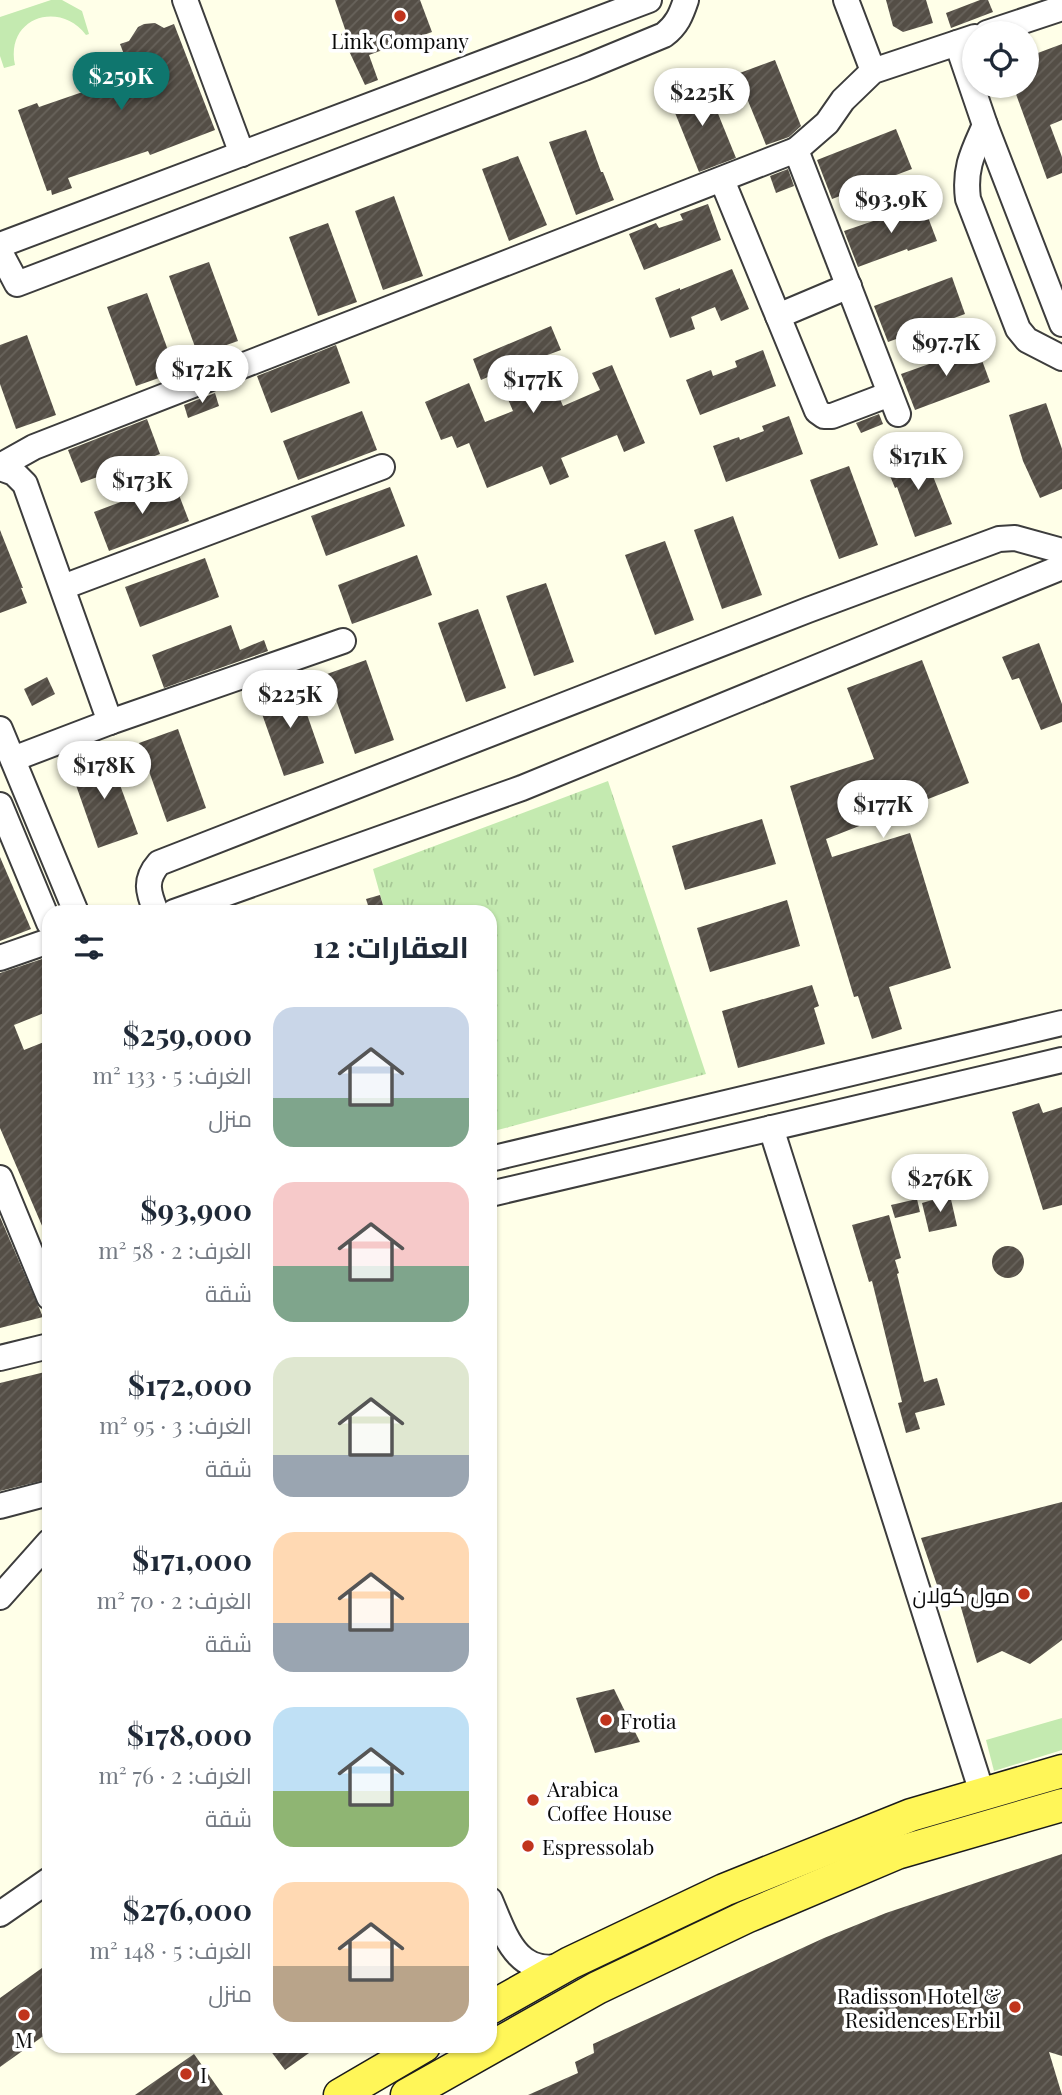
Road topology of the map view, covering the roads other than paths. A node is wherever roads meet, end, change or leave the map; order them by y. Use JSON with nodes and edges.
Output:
{"nodes":[{"id":1,"x":185,"y":0,"type":"edge"},
{"id":2,"x":649,"y":0,"type":"edge"},
{"id":3,"x":686,"y":0,"type":"edge"},
{"id":4,"x":846,"y":0,"type":"edge"},
{"id":5,"x":1062,"y":8,"type":"edge"},
{"id":6,"x":1023,"y":21,"type":"edge"},
{"id":7,"x":962,"y":41,"type":"edge"},
{"id":8,"x":873,"y":71,"type":"junction"},
{"id":9,"x":979,"y":98,"type":"edge"},
{"id":10,"x":985,"y":125,"type":"junction"},
{"id":11,"x":796,"y":150,"type":"junction"},
{"id":12,"x":242,"y":154,"type":"junction"},
{"id":13,"x":722,"y":180,"type":"junction"},
{"id":14,"x":0,"y":246,"type":"edge"},
{"id":15,"x":0,"y":252,"type":"edge"},
{"id":16,"x":849,"y":286,"type":"junction"},
{"id":17,"x":778,"y":316,"type":"junction"},
{"id":18,"x":1062,"y":324,"type":"edge"},
{"id":19,"x":1062,"y":358,"type":"edge"},
{"id":20,"x":0,"y":467,"type":"edge"},
{"id":21,"x":382,"y":467,"type":"dead end"},
{"id":22,"x":1062,"y":551,"type":"edge"},
{"id":23,"x":1062,"y":568,"type":"edge"},
{"id":24,"x":63,"y":587,"type":"junction"},
{"id":25,"x":343,"y":641,"type":"dead end"},
{"id":26,"x":110,"y":722,"type":"junction"},
{"id":27,"x":0,"y":729,"type":"edge"},
{"id":28,"x":13,"y":759,"type":"junction"},
{"id":29,"x":0,"y":806,"type":"edge"},
{"id":30,"x":73,"y":905,"type":"edge"},
{"id":31,"x":153,"y":905,"type":"edge"},
{"id":32,"x":194,"y":905,"type":"edge"},
{"id":33,"x":42,"y":906,"type":"edge"},
{"id":34,"x":42,"y":943,"type":"edge"},
{"id":35,"x":0,"y":958,"type":"edge"},
{"id":36,"x":1062,"y":1023,"type":"edge"},
{"id":37,"x":1062,"y":1060,"type":"edge"},
{"id":38,"x":771,"y":1128,"type":"junction"},
{"id":39,"x":497,"y":1157,"type":"edge"},
{"id":40,"x":0,"y":1178,"type":"edge"},
{"id":41,"x":497,"y":1192,"type":"edge"},
{"id":42,"x":42,"y":1280,"type":"edge"},
{"id":43,"x":42,"y":1348,"type":"edge"},
{"id":44,"x":0,"y":1358,"type":"edge"},
{"id":45,"x":42,"y":1495,"type":"edge"},
{"id":46,"x":0,"y":1506,"type":"edge"},
{"id":47,"x":42,"y":1550,"type":"edge"},
{"id":48,"x":0,"y":1597,"type":"edge"},
{"id":49,"x":1062,"y":1771,"type":"edge"},
{"id":50,"x":983,"y":1796,"type":"junction"},
{"id":51,"x":1062,"y":1805,"type":"edge"},
{"id":52,"x":42,"y":1885,"type":"edge"},
{"id":53,"x":0,"y":1914,"type":"edge"},
{"id":54,"x":498,"y":1947,"type":"edge"},
{"id":55,"x":570,"y":1964,"type":"junction"},
{"id":56,"x":497,"y":2004,"type":"edge"},
{"id":57,"x":497,"y":2044,"type":"edge"},
{"id":58,"x":412,"y":2053,"type":"edge"},
{"id":59,"x":482,"y":2053,"type":"edge"},
{"id":60,"x":340,"y":2095,"type":"edge"},
{"id":61,"x":407,"y":2095,"type":"edge"}],
"edges":[{"from":1,"to":12,"type":"street"},
{"from":2,"to":12,"type":"street"},
{"from":3,"to":15,"type":"street"},
{"from":4,"to":8,"type":"street"},
{"from":5,"to":6,"type":"street"},
{"from":7,"to":8,"type":"street"},
{"from":8,"to":11,"type":"street"},
{"from":9,"to":10,"type":"street"},
{"from":10,"to":18,"type":"street"},
{"from":10,"to":19,"type":"street"},
{"from":11,"to":13,"type":"street"},
{"from":11,"to":16,"type":"street"},
{"from":12,"to":14,"type":"street"},
{"from":13,"to":17,"type":"street"},
{"from":13,"to":20,"type":"street"},
{"from":16,"to":17,"type":"street"},
{"from":16,"to":17,"type":"street"},
{"from":20,"to":24,"type":"street"},
{"from":21,"to":24,"type":"street"},
{"from":22,"to":31,"type":"street"},
{"from":23,"to":32,"type":"street"},
{"from":24,"to":26,"type":"street"},
{"from":25,"to":26,"type":"street"},
{"from":26,"to":28,"type":"street"},
{"from":27,"to":28,"type":"street"},
{"from":28,"to":30,"type":"street"},
{"from":29,"to":33,"type":"street"},
{"from":34,"to":35,"type":"street"},
{"from":36,"to":39,"type":"street"},
{"from":37,"to":38,"type":"street"},
{"from":38,"to":41,"type":"street"},
{"from":38,"to":50,"type":"street"},
{"from":40,"to":42,"type":"street"},
{"from":43,"to":44,"type":"street"},
{"from":45,"to":46,"type":"street"},
{"from":47,"to":48,"type":"street"},
{"from":49,"to":50,"type":"main road"},
{"from":50,"to":55,"type":"main road"},
{"from":51,"to":57,"type":"main road"},
{"from":52,"to":53,"type":"street"},
{"from":54,"to":55,"type":"street"},
{"from":55,"to":56,"type":"main road"},
{"from":58,"to":60,"type":"main road"},
{"from":59,"to":61,"type":"main road"}]}
